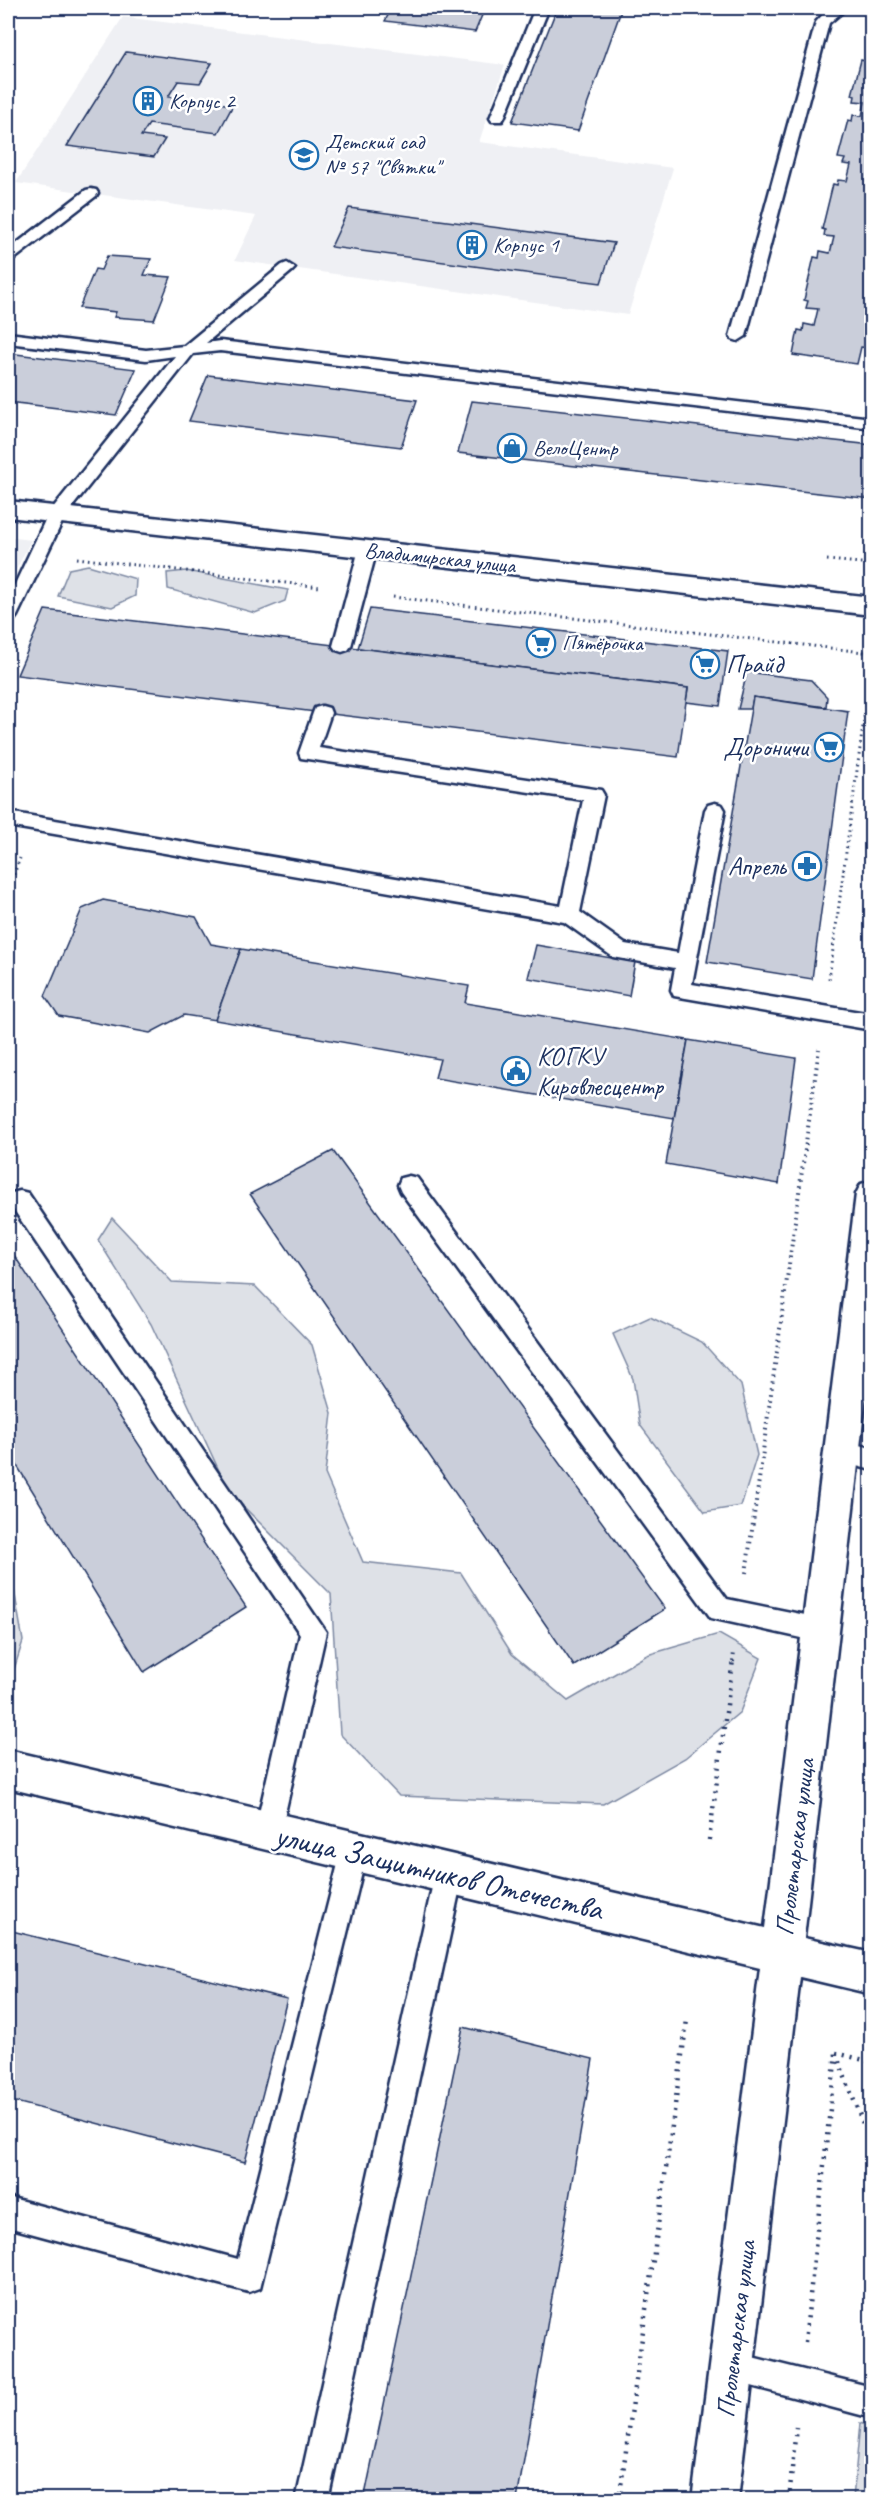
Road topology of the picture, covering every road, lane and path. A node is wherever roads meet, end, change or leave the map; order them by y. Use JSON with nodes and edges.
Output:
{"nodes":[{"id":1,"x":542,"y":8,"type":"edge"},
{"id":2,"x":840,"y":8,"type":"edge"},
{"id":3,"x":496,"y":118,"type":"dead end"},
{"id":4,"x":91,"y":193,"type":"dead end"},
{"id":5,"x":8,"y":257,"type":"edge"},
{"id":6,"x":287,"y":268,"type":"dead end"},
{"id":7,"x":738,"y":336,"type":"dead end"},
{"id":8,"x":8,"y":338,"type":"edge"},
{"id":9,"x":188,"y":350,"type":"junction"},
{"id":10,"x":872,"y":423,"type":"edge"},
{"id":11,"x":8,"y":509,"type":"edge"},
{"id":12,"x":57,"y":514,"type":"junction"},
{"id":13,"x":368,"y":549,"type":"junction"},
{"id":14,"x":38,"y":554,"type":"junction"},
{"id":15,"x":356,"y":592,"type":"junction"},
{"id":16,"x":872,"y":606,"type":"edge"},
{"id":17,"x":8,"y":616,"type":"edge"},
{"id":18,"x":342,"y":646,"type":"dead end"},
{"id":19,"x":872,"y":653,"type":"edge"},
{"id":20,"x":872,"y":686,"type":"edge"},
{"id":21,"x":322,"y":713,"type":"dead end"},
{"id":22,"x":715,"y":810,"type":"dead end"},
{"id":23,"x":8,"y":819,"type":"edge"},
{"id":24,"x":569,"y":915,"type":"junction"},
{"id":25,"x":687,"y":962,"type":"junction"},
{"id":26,"x":824,"y":1014,"type":"junction"},
{"id":27,"x":872,"y":1022,"type":"edge"},
{"id":28,"x":410,"y":1185,"type":"dead end"},
{"id":29,"x":872,"y":1194,"type":"edge"},
{"id":30,"x":20,"y":1200,"type":"dead end"},
{"id":31,"x":856,"y":1456,"type":"edge"},
{"id":32,"x":739,"y":1613,"type":"junction"},
{"id":33,"x":820,"y":1630,"type":"junction"},
{"id":34,"x":8,"y":1769,"type":"edge"},
{"id":35,"x":268,"y":1831,"type":"junction"},
{"id":36,"x":872,"y":1839,"type":"edge"},
{"id":37,"x":709,"y":1840,"type":"dead end"},
{"id":38,"x":354,"y":1852,"type":"junction"},
{"id":39,"x":868,"y":1871,"type":"dead end"},
{"id":40,"x":449,"y":1874,"type":"junction"},
{"id":41,"x":782,"y":1954,"type":"junction"},
{"id":42,"x":872,"y":1974,"type":"edge"},
{"id":43,"x":687,"y":2020,"type":"dead end"},
{"id":44,"x":836,"y":2053,"type":"junction"},
{"id":45,"x":872,"y":2062,"type":"edge"},
{"id":46,"x":872,"y":2147,"type":"edge"},
{"id":47,"x":8,"y":2212,"type":"edge"},
{"id":48,"x":732,"y":2367,"type":"junction"},
{"id":49,"x":800,"y":2386,"type":"junction"},
{"id":50,"x":872,"y":2403,"type":"edge"},
{"id":51,"x":312,"y":2499,"type":"edge"},
{"id":52,"x":619,"y":2499,"type":"edge"},
{"id":53,"x":715,"y":2499,"type":"edge"},
{"id":54,"x":789,"y":2499,"type":"edge"}],
"edges":[{"from":1,"to":3,"type":"lane"},
{"from":2,"to":7,"type":"lane"},
{"from":4,"to":5,"type":"lane"},
{"from":6,"to":9,"type":"lane"},
{"from":8,"to":9,"type":"lane"},
{"from":9,"to":10,"type":"lane"},
{"from":9,"to":12,"type":"lane"},
{"from":11,"to":12,"type":"street","name":"Владимирская улица"},
{"from":12,"to":13,"type":"street","name":"Владимирская улица"},
{"from":12,"to":14,"type":"lane"},
{"from":13,"to":15,"type":"lane"},
{"from":13,"to":16,"type":"street","name":"Владимирская улица"},
{"from":14,"to":15,"type":"path"},
{"from":14,"to":17,"type":"lane"},
{"from":15,"to":18,"type":"lane"},
{"from":15,"to":19,"type":"path"},
{"from":20,"to":26,"type":"path"},
{"from":21,"to":24,"type":"lane"},
{"from":22,"to":25,"type":"lane"},
{"from":23,"to":24,"type":"lane"},
{"from":24,"to":25,"type":"lane"},
{"from":25,"to":26,"type":"lane"},
{"from":26,"to":27,"type":"lane"},
{"from":26,"to":32,"type":"path"},
{"from":28,"to":32,"type":"lane"},
{"from":29,"to":31,"type":"street","name":"Пролетарская улица"},
{"from":30,"to":35,"type":"lane"},
{"from":31,"to":33,"type":"street","name":"Пролетарская улица"},
{"from":32,"to":33,"type":"lane"},
{"from":32,"to":37,"type":"path"},
{"from":33,"to":41,"type":"street","name":"Пролетарская улица"},
{"from":34,"to":35,"type":"street","name":"улица Защитников Отечества"},
{"from":35,"to":38,"type":"street","name":"улица Защитников Отечества"},
{"from":36,"to":39,"type":"path"},
{"from":38,"to":40,"type":"street","name":"улица Защитников Отечества"},
{"from":38,"to":47,"type":"lane"},
{"from":40,"to":41,"type":"street","name":"улица Защитников Отечества"},
{"from":40,"to":51,"type":"lane"},
{"from":41,"to":42,"type":"street","name":"улица Защитников Отечества"},
{"from":41,"to":48,"type":"street","name":"Пролетарская улица"},
{"from":43,"to":52,"type":"path"},
{"from":44,"to":45,"type":"path"},
{"from":44,"to":46,"type":"path"},
{"from":44,"to":49,"type":"path"},
{"from":48,"to":49,"type":"lane"},
{"from":48,"to":53,"type":"street","name":"Пролетарская улица"},
{"from":49,"to":50,"type":"lane"},
{"from":49,"to":54,"type":"path"}]}
